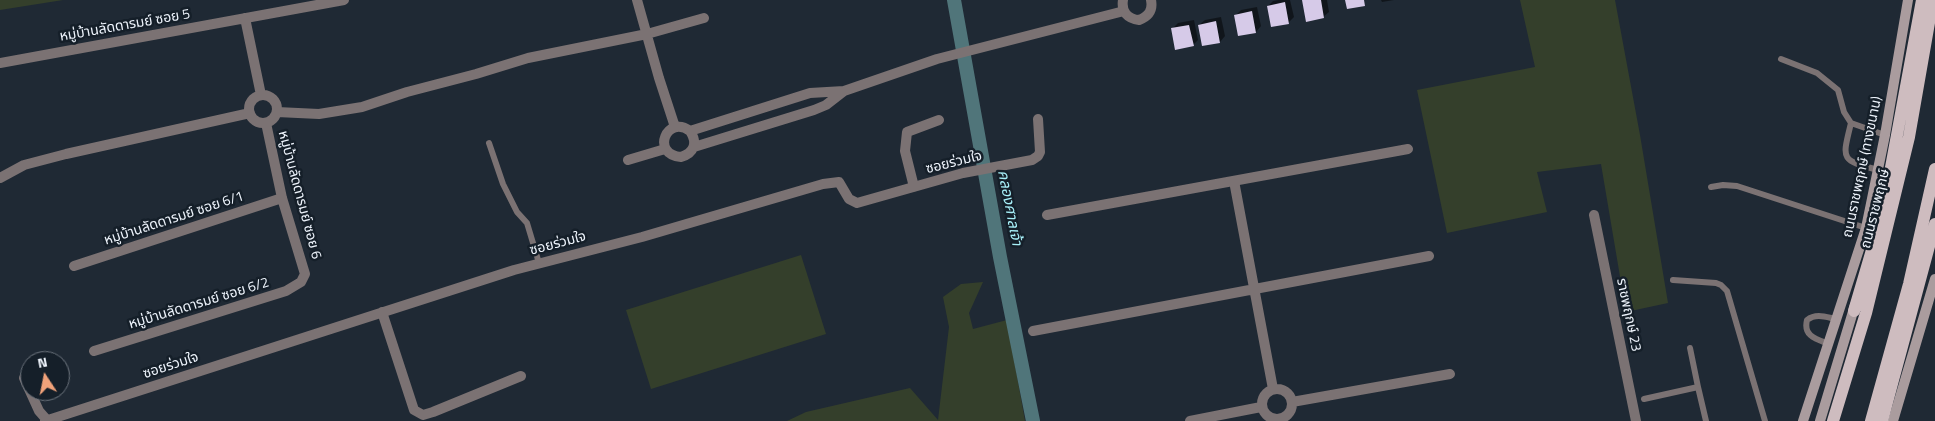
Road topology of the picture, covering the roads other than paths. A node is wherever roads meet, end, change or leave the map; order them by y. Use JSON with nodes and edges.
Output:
{"nodes":[{"id":1,"x":344,"y":0,"type":"edge"},
{"id":2,"x":637,"y":0,"type":"edge"},
{"id":3,"x":1124,"y":0,"type":"edge"},
{"id":4,"x":1152,"y":0,"type":"edge"},
{"id":5,"x":1908,"y":0,"type":"edge"},
{"id":6,"x":1922,"y":0,"type":"edge"},
{"id":7,"x":1933,"y":0,"type":"edge"},
{"id":8,"x":1124,"y":11,"type":"junction"},
{"id":9,"x":245,"y":18,"type":"junction"},
{"id":10,"x":704,"y":18,"type":"dead end"},
{"id":11,"x":646,"y":34,"type":"junction"},
{"id":12,"x":1781,"y":59,"type":"dead end"},
{"id":13,"x":0,"y":63,"type":"edge"},
{"id":14,"x":844,"y":91,"type":"junction"},
{"id":15,"x":261,"y":95,"type":"junction"},
{"id":16,"x":277,"y":112,"type":"junction"},
{"id":17,"x":250,"y":113,"type":"junction"},
{"id":18,"x":1038,"y":119,"type":"dead end"},
{"id":19,"x":939,"y":120,"type":"dead end"},
{"id":20,"x":266,"y":123,"type":"junction"},
{"id":21,"x":1851,"y":123,"type":"junction"},
{"id":22,"x":675,"y":126,"type":"junction"},
{"id":23,"x":690,"y":131,"type":"junction"},
{"id":24,"x":1886,"y":135,"type":"junction"},
{"id":25,"x":488,"y":143,"type":"dead end"},
{"id":26,"x":694,"y":147,"type":"junction"},
{"id":27,"x":665,"y":149,"type":"junction"},
{"id":28,"x":1408,"y":149,"type":"dead end"},
{"id":29,"x":628,"y":160,"type":"dead end"},
{"id":30,"x":1935,"y":169,"type":"edge"},
{"id":31,"x":1878,"y":170,"type":"junction"},
{"id":32,"x":0,"y":178,"type":"edge"},
{"id":33,"x":1234,"y":181,"type":"junction"},
{"id":34,"x":914,"y":187,"type":"junction"},
{"id":35,"x":1711,"y":187,"type":"dead end"},
{"id":36,"x":282,"y":198,"type":"junction"},
{"id":37,"x":1876,"y":214,"type":"junction"},
{"id":38,"x":1047,"y":215,"type":"dead end"},
{"id":39,"x":1594,"y":215,"type":"dead end"},
{"id":40,"x":1935,"y":224,"type":"edge"},
{"id":41,"x":1866,"y":228,"type":"junction"},
{"id":42,"x":1429,"y":256,"type":"dead end"},
{"id":43,"x":539,"y":263,"type":"junction"},
{"id":44,"x":74,"y":266,"type":"dead end"},
{"id":45,"x":305,"y":274,"type":"joint"},
{"id":46,"x":1935,"y":279,"type":"edge"},
{"id":47,"x":1673,"y":280,"type":"dead end"},
{"id":48,"x":1254,"y":288,"type":"junction"},
{"id":49,"x":1854,"y":311,"type":"joint"},
{"id":50,"x":382,"y":312,"type":"junction"},
{"id":51,"x":1836,"y":319,"type":"junction"},
{"id":52,"x":1033,"y":330,"type":"dead end"},
{"id":53,"x":1829,"y":344,"type":"junction"},
{"id":54,"x":1690,"y":348,"type":"dead end"},
{"id":55,"x":94,"y":351,"type":"dead end"},
{"id":56,"x":1450,"y":374,"type":"dead end"},
{"id":57,"x":521,"y":376,"type":"dead end"},
{"id":58,"x":1698,"y":387,"type":"junction"},
{"id":59,"x":1273,"y":389,"type":"junction"},
{"id":60,"x":1884,"y":396,"type":"junction"},
{"id":61,"x":1644,"y":399,"type":"dead end"},
{"id":62,"x":34,"y":401,"type":"edge"},
{"id":63,"x":1292,"y":402,"type":"junction"},
{"id":64,"x":1262,"y":407,"type":"junction"},
{"id":65,"x":1283,"y":420,"type":"edge"},
{"id":66,"x":46,"y":421,"type":"edge"},
{"id":67,"x":1190,"y":421,"type":"edge"},
{"id":68,"x":1636,"y":421,"type":"edge"},
{"id":69,"x":1706,"y":421,"type":"edge"},
{"id":70,"x":1765,"y":421,"type":"edge"},
{"id":71,"x":1803,"y":421,"type":"edge"},
{"id":72,"x":1820,"y":421,"type":"edge"},
{"id":73,"x":1833,"y":421,"type":"edge"},
{"id":74,"x":1873,"y":421,"type":"edge"},
{"id":75,"x":1882,"y":421,"type":"edge"},
{"id":76,"x":1893,"y":421,"type":"edge"}],
"edges":[{"from":1,"to":9,"type":"street","name":"หมู่บ้านลัดดารมย์ ซอย 5"},
{"from":2,"to":11,"type":"street"},
{"from":3,"to":8,"type":"street"},
{"from":4,"to":8,"type":"street"},
{"from":5,"to":24,"type":"main road","name":"ถนนราชพฤกษ์ (ทางขนาน)"},
{"from":6,"to":37,"type":"main road"},
{"from":7,"to":73,"type":"main road","name":"ถนนราชพฤกษ์"},
{"from":8,"to":14,"type":"street"},
{"from":9,"to":13,"type":"street","name":"หมู่บ้านลัดดารมย์ ซอย 5"},
{"from":9,"to":15,"type":"street"},
{"from":10,"to":11,"type":"street"},
{"from":11,"to":16,"type":"street"},
{"from":11,"to":22,"type":"street"},
{"from":12,"to":21,"type":"lane"},
{"from":14,"to":23,"type":"street"},
{"from":14,"to":26,"type":"street"},
{"from":15,"to":16,"type":"street"},
{"from":15,"to":17,"type":"street"},
{"from":16,"to":20,"type":"street"},
{"from":17,"to":20,"type":"street"},
{"from":17,"to":32,"type":"street"},
{"from":18,"to":34,"type":"street","name":"ซอยร่วมใจ"},
{"from":19,"to":34,"type":"street"},
{"from":20,"to":36,"type":"street","name":"หมู่บ้านลัดดารมย์ ซอย 6"},
{"from":21,"to":24,"type":"lane"},
{"from":21,"to":31,"type":"lane"},
{"from":22,"to":23,"type":"street"},
{"from":22,"to":27,"type":"street"},
{"from":23,"to":26,"type":"street"},
{"from":24,"to":31,"type":"main road","name":"ถนนราชพฤกษ์ (ทางขนาน)"},
{"from":25,"to":43,"type":"lane"},
{"from":26,"to":27,"type":"street"},
{"from":27,"to":29,"type":"street"},
{"from":28,"to":33,"type":"street"},
{"from":30,"to":60,"type":"main road"},
{"from":31,"to":37,"type":"main road","name":"ถนนราชพฤกษ์ (ทางขนาน)"},
{"from":33,"to":38,"type":"street"},
{"from":33,"to":48,"type":"street"},
{"from":34,"to":43,"type":"street","name":"ซอยร่วมใจ"},
{"from":35,"to":41,"type":"lane"},
{"from":36,"to":44,"type":"street","name":"หมู่บ้านลัดดารมย์ ซอย 6/1"},
{"from":36,"to":45,"type":"street","name":"หมู่บ้านลัดดารมย์ ซอย 6"},
{"from":37,"to":41,"type":"main road","name":"ถนนราชพฤกษ์ (ทางขนาน)"},
{"from":37,"to":49,"type":"main road"},
{"from":39,"to":68,"type":"street","name":"ราชพฤกษ์ 23"},
{"from":40,"to":60,"type":"main road"},
{"from":41,"to":51,"type":"main road","name":"ถนนราชพฤกษ์ (ทางขนาน)"},
{"from":42,"to":48,"type":"street"},
{"from":43,"to":50,"type":"street","name":"ซอยร่วมใจ"},
{"from":45,"to":55,"type":"street","name":"หมู่บ้านลัดดารมย์ ซอย 6/2"},
{"from":46,"to":76,"type":"main road"},
{"from":47,"to":70,"type":"lane"},
{"from":48,"to":52,"type":"street"},
{"from":48,"to":59,"type":"street"},
{"from":49,"to":72,"type":"main road"},
{"from":50,"to":57,"type":"street"},
{"from":50,"to":66,"type":"street","name":"ซอยร่วมใจ"},
{"from":51,"to":53,"type":"main road","name":"ถนนราชพฤกษ์ (ทางขนาน)"},
{"from":51,"to":53,"type":"lane"},
{"from":53,"to":71,"type":"main road","name":"ถนนราชพฤกษ์ (ทางขนาน)"},
{"from":54,"to":58,"type":"lane"},
{"from":56,"to":63,"type":"street"},
{"from":58,"to":61,"type":"lane"},
{"from":58,"to":69,"type":"lane"},
{"from":59,"to":63,"type":"street"},
{"from":59,"to":64,"type":"street"},
{"from":60,"to":74,"type":"main road"},
{"from":60,"to":75,"type":"main road"},
{"from":62,"to":66,"type":"street"},
{"from":63,"to":65,"type":"street"},
{"from":64,"to":65,"type":"street"},
{"from":64,"to":67,"type":"street"}]}
